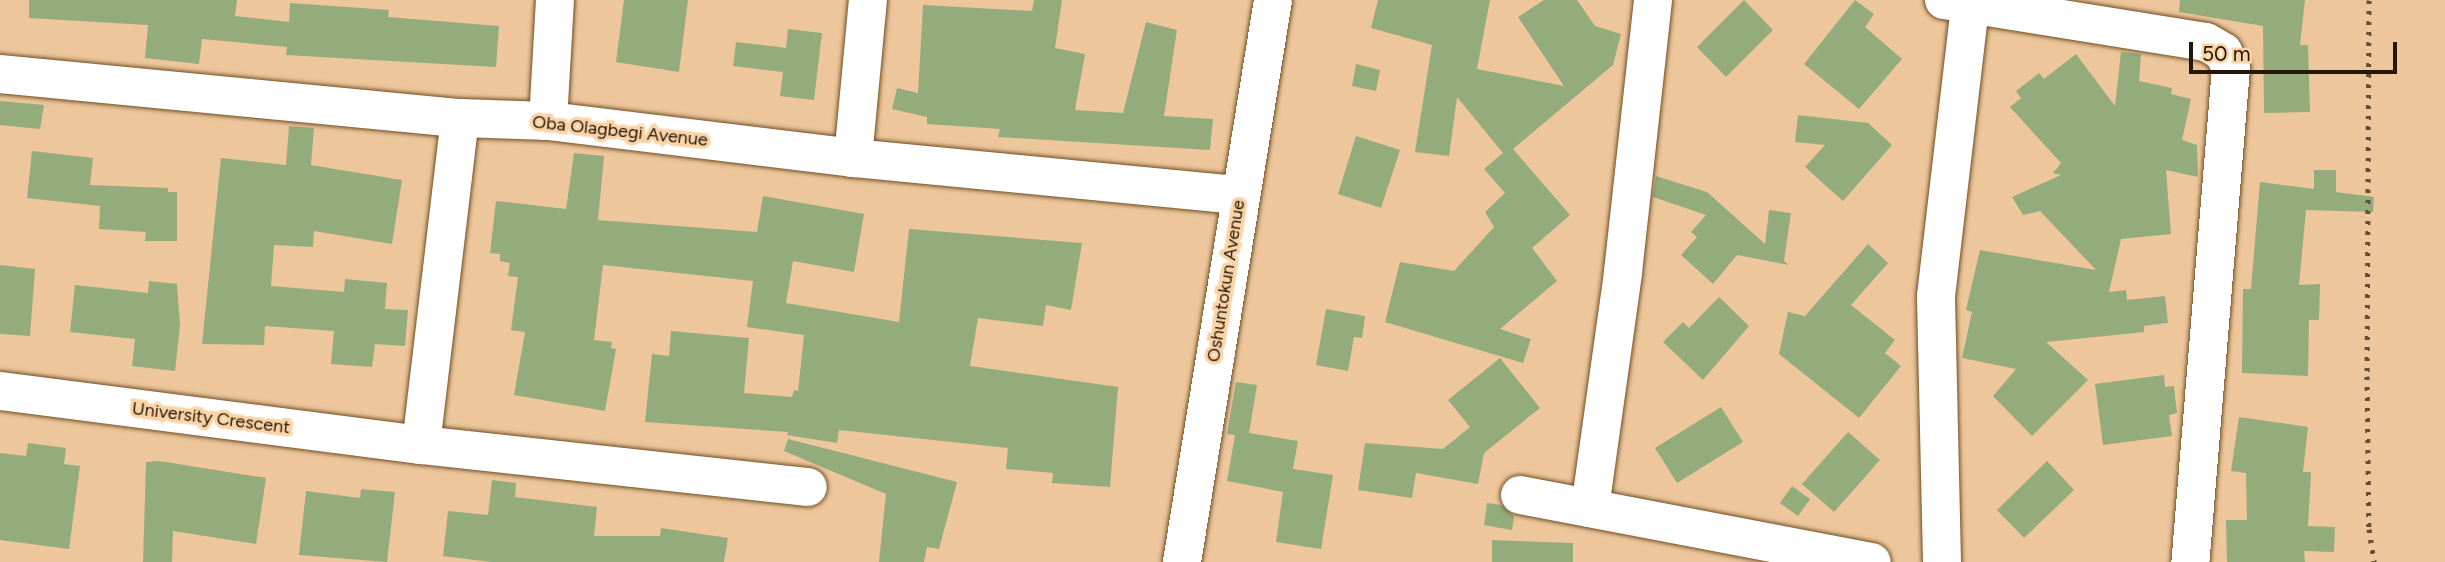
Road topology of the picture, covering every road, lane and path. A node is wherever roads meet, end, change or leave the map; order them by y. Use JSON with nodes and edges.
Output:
{"nodes":[{"id":1,"x":555,"y":0,"type":"edge"},
{"id":2,"x":868,"y":0,"type":"edge"},
{"id":3,"x":1273,"y":0,"type":"edge"},
{"id":4,"x":1653,"y":0,"type":"edge"},
{"id":5,"x":1957,"y":2,"type":"edge"},
{"id":6,"x":0,"y":74,"type":"edge"},
{"id":7,"x":460,"y":118,"type":"junction"},
{"id":8,"x":548,"y":121,"type":"junction"},
{"id":9,"x":853,"y":158,"type":"junction"},
{"id":10,"x":1240,"y":195,"type":"junction"},
{"id":11,"x":0,"y":391,"type":"edge"},
{"id":12,"x":421,"y":445,"type":"junction"},
{"id":13,"x":808,"y":487,"type":"dead end"},
{"id":14,"x":1520,"y":495,"type":"dead end"},
{"id":15,"x":1590,"y":508,"type":"junction"},
{"id":16,"x":1182,"y":562,"type":"edge"},
{"id":17,"x":1872,"y":562,"type":"edge"},
{"id":18,"x":1942,"y":562,"type":"edge"},
{"id":19,"x":2190,"y":562,"type":"edge"}],
"edges":[{"from":1,"to":8,"type":"street"},
{"from":2,"to":9,"type":"street"},
{"from":3,"to":10,"type":"street","name":"Oshuntokun Avenue"},
{"from":4,"to":15,"type":"street"},
{"from":5,"to":18,"type":"street"},
{"from":5,"to":19,"type":"street"},
{"from":6,"to":7,"type":"street","name":"Oba Olagbegi Avenue"},
{"from":7,"to":8,"type":"street","name":"Oba Olagbegi Avenue"},
{"from":7,"to":12,"type":"street"},
{"from":8,"to":9,"type":"street","name":"Oba Olagbegi Avenue"},
{"from":9,"to":10,"type":"street","name":"Oba Olagbegi Avenue"},
{"from":10,"to":16,"type":"street","name":"Oshuntokun Avenue"},
{"from":11,"to":12,"type":"street","name":"University Crescent"},
{"from":12,"to":13,"type":"street","name":"University Crescent"},
{"from":14,"to":15,"type":"street"},
{"from":15,"to":17,"type":"street"}]}
